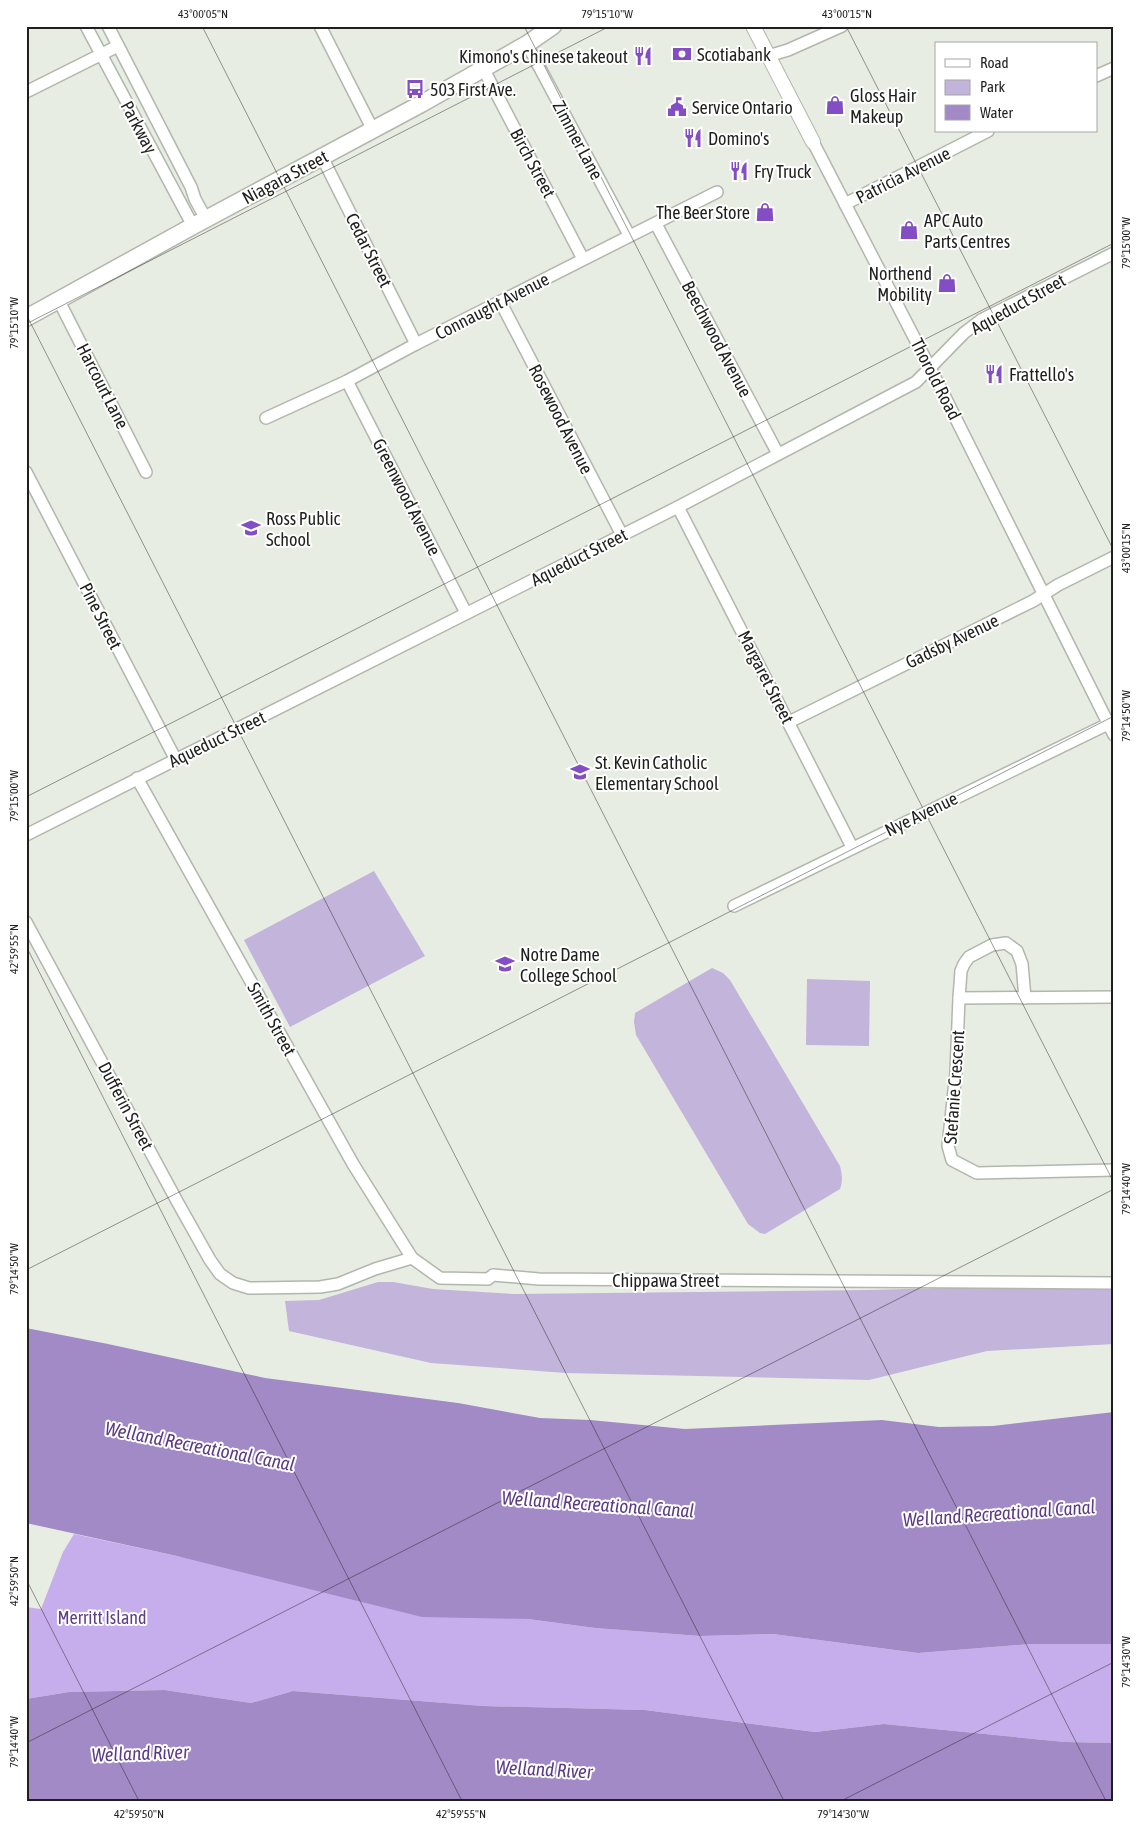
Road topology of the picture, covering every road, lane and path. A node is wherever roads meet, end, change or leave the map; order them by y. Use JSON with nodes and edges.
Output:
{"nodes":[{"id":1,"x":86,"y":26,"type":"edge"},
{"id":2,"x":108,"y":26,"type":"edge"},
{"id":3,"x":320,"y":26,"type":"edge"},
{"id":4,"x":561,"y":26,"type":"edge"},
{"id":5,"x":753,"y":26,"type":"edge"},
{"id":6,"x":842,"y":26,"type":"edge"},
{"id":7,"x":545,"y":29,"type":"edge"},
{"id":8,"x":527,"y":44,"type":"junction"},
{"id":9,"x":118,"y":46,"type":"junction"},
{"id":10,"x":100,"y":55,"type":"junction"},
{"id":11,"x":768,"y":56,"type":"junction"},
{"id":12,"x":483,"y":68,"type":"junction"},
{"id":13,"x":1114,"y":68,"type":"edge"},
{"id":14,"x":1098,"y":75,"type":"edge"},
{"id":15,"x":26,"y":92,"type":"edge"},
{"id":16,"x":373,"y":130,"type":"junction"},
{"id":17,"x":986,"y":132,"type":"edge"},
{"id":18,"x":813,"y":142,"type":"joint"},
{"id":19,"x":322,"y":157,"type":"junction"},
{"id":20,"x":717,"y":192,"type":"dead end"},
{"id":21,"x":845,"y":204,"type":"junction"},
{"id":22,"x":199,"y":223,"type":"junction"},
{"id":23,"x":656,"y":224,"type":"junction"},
{"id":24,"x":629,"y":235,"type":"junction"},
{"id":25,"x":1114,"y":253,"type":"edge"},
{"id":26,"x":584,"y":259,"type":"junction"},
{"id":27,"x":59,"y":301,"type":"junction"},
{"id":28,"x":501,"y":303,"type":"junction"},
{"id":29,"x":26,"y":318,"type":"edge"},
{"id":30,"x":416,"y":344,"type":"junction"},
{"id":31,"x":930,"y":367,"type":"junction"},
{"id":32,"x":347,"y":381,"type":"junction"},
{"id":33,"x":266,"y":418,"type":"dead end"},
{"id":34,"x":778,"y":454,"type":"junction"},
{"id":35,"x":26,"y":472,"type":"edge"},
{"id":36,"x":146,"y":472,"type":"dead end"},
{"id":37,"x":678,"y":507,"type":"junction"},
{"id":38,"x":622,"y":535,"type":"junction"},
{"id":39,"x":1114,"y":557,"type":"edge"},
{"id":40,"x":1043,"y":595,"type":"junction"},
{"id":41,"x":466,"y":613,"type":"junction"},
{"id":42,"x":789,"y":722,"type":"junction"},
{"id":43,"x":1108,"y":724,"type":"junction"},
{"id":44,"x":1114,"y":735,"type":"edge"},
{"id":45,"x":176,"y":760,"type":"junction"},
{"id":46,"x":137,"y":778,"type":"junction"},
{"id":47,"x":26,"y":835,"type":"edge"},
{"id":48,"x":852,"y":848,"type":"junction"},
{"id":49,"x":734,"y":906,"type":"dead end"},
{"id":50,"x":26,"y":922,"type":"edge"},
{"id":51,"x":1114,"y":997,"type":"edge"},
{"id":52,"x":959,"y":998,"type":"junction"},
{"id":53,"x":1025,"y":998,"type":"junction"},
{"id":54,"x":1114,"y":1170,"type":"edge"},
{"id":55,"x":412,"y":1258,"type":"junction"},
{"id":56,"x":1114,"y":1283,"type":"edge"}],
"edges":[{"from":1,"to":10,"type":"street","name":"Parkway"},
{"from":2,"to":9,"type":"street","name":"Parkway"},
{"from":3,"to":16,"type":"street"},
{"from":4,"to":7,"type":"main road","name":"Niagara Street"},
{"from":5,"to":11,"type":"street","name":"Thorold Road"},
{"from":6,"to":11,"type":"street"},
{"from":7,"to":8,"type":"main road","name":"Niagara Street"},
{"from":8,"to":12,"type":"main road","name":"Niagara Street"},
{"from":8,"to":24,"type":"street","name":"Zimmer Lane"},
{"from":9,"to":10,"type":"street"},
{"from":9,"to":22,"type":"street","name":"Parkway"},
{"from":10,"to":15,"type":"street"},
{"from":10,"to":22,"type":"street","name":"Parkway"},
{"from":11,"to":18,"type":"street","name":"Thorold Road"},
{"from":12,"to":16,"type":"main road","name":"Niagara Street"},
{"from":12,"to":26,"type":"street","name":"Birch Street"},
{"from":13,"to":14,"type":"street"},
{"from":16,"to":19,"type":"main road","name":"Niagara Street"},
{"from":17,"to":21,"type":"street","name":"Patricia Avenue"},
{"from":18,"to":21,"type":"street","name":"Thorold Road"},
{"from":19,"to":22,"type":"main road","name":"Niagara Street"},
{"from":19,"to":30,"type":"street","name":"Cedar Street"},
{"from":20,"to":23,"type":"street","name":"Connaught Avenue"},
{"from":21,"to":31,"type":"street","name":"Thorold Road"},
{"from":22,"to":27,"type":"main road","name":"Niagara Street"},
{"from":23,"to":24,"type":"street","name":"Connaught Avenue"},
{"from":23,"to":34,"type":"street","name":"Beechwood Avenue"},
{"from":24,"to":26,"type":"street","name":"Connaught Avenue"},
{"from":25,"to":31,"type":"street","name":"Aqueduct Street"},
{"from":26,"to":28,"type":"street","name":"Connaught Avenue"},
{"from":27,"to":29,"type":"main road","name":"Niagara Street"},
{"from":27,"to":36,"type":"street","name":"Harcourt Lane"},
{"from":28,"to":30,"type":"street","name":"Connaught Avenue"},
{"from":28,"to":38,"type":"street","name":"Rosewood Avenue"},
{"from":30,"to":32,"type":"street","name":"Connaught Avenue"},
{"from":31,"to":34,"type":"street","name":"Aqueduct Street"},
{"from":31,"to":40,"type":"street","name":"Thorold Road"},
{"from":32,"to":33,"type":"street","name":"Connaught Avenue"},
{"from":32,"to":41,"type":"street","name":"Greenwood Avenue"},
{"from":34,"to":37,"type":"street","name":"Aqueduct Street"},
{"from":35,"to":45,"type":"street","name":"Pine Street"},
{"from":37,"to":38,"type":"street","name":"Aqueduct Street"},
{"from":37,"to":42,"type":"street","name":"Margaret Street"},
{"from":38,"to":41,"type":"street","name":"Aqueduct Street"},
{"from":39,"to":40,"type":"street","name":"Gadsby Avenue"},
{"from":40,"to":42,"type":"street","name":"Gadsby Avenue"},
{"from":40,"to":43,"type":"street","name":"Thorold Road"},
{"from":41,"to":45,"type":"street","name":"Aqueduct Street"},
{"from":42,"to":48,"type":"street","name":"Margaret Street"},
{"from":43,"to":44,"type":"street","name":"Thorold Road"},
{"from":43,"to":48,"type":"street","name":"Nye Avenue"},
{"from":45,"to":46,"type":"street","name":"Aqueduct Street"},
{"from":46,"to":47,"type":"street","name":"Aqueduct Street"},
{"from":46,"to":55,"type":"street","name":"Smith Street"},
{"from":48,"to":49,"type":"street","name":"Nye Avenue"},
{"from":50,"to":55,"type":"street","name":"Dufferin Street"},
{"from":51,"to":53,"type":"street"},
{"from":52,"to":53,"type":"street"},
{"from":52,"to":53,"type":"street","name":"Stefanie Crescent"},
{"from":52,"to":54,"type":"street","name":"Stefanie Crescent"},
{"from":55,"to":56,"type":"street","name":"Chippawa Street"}]}
